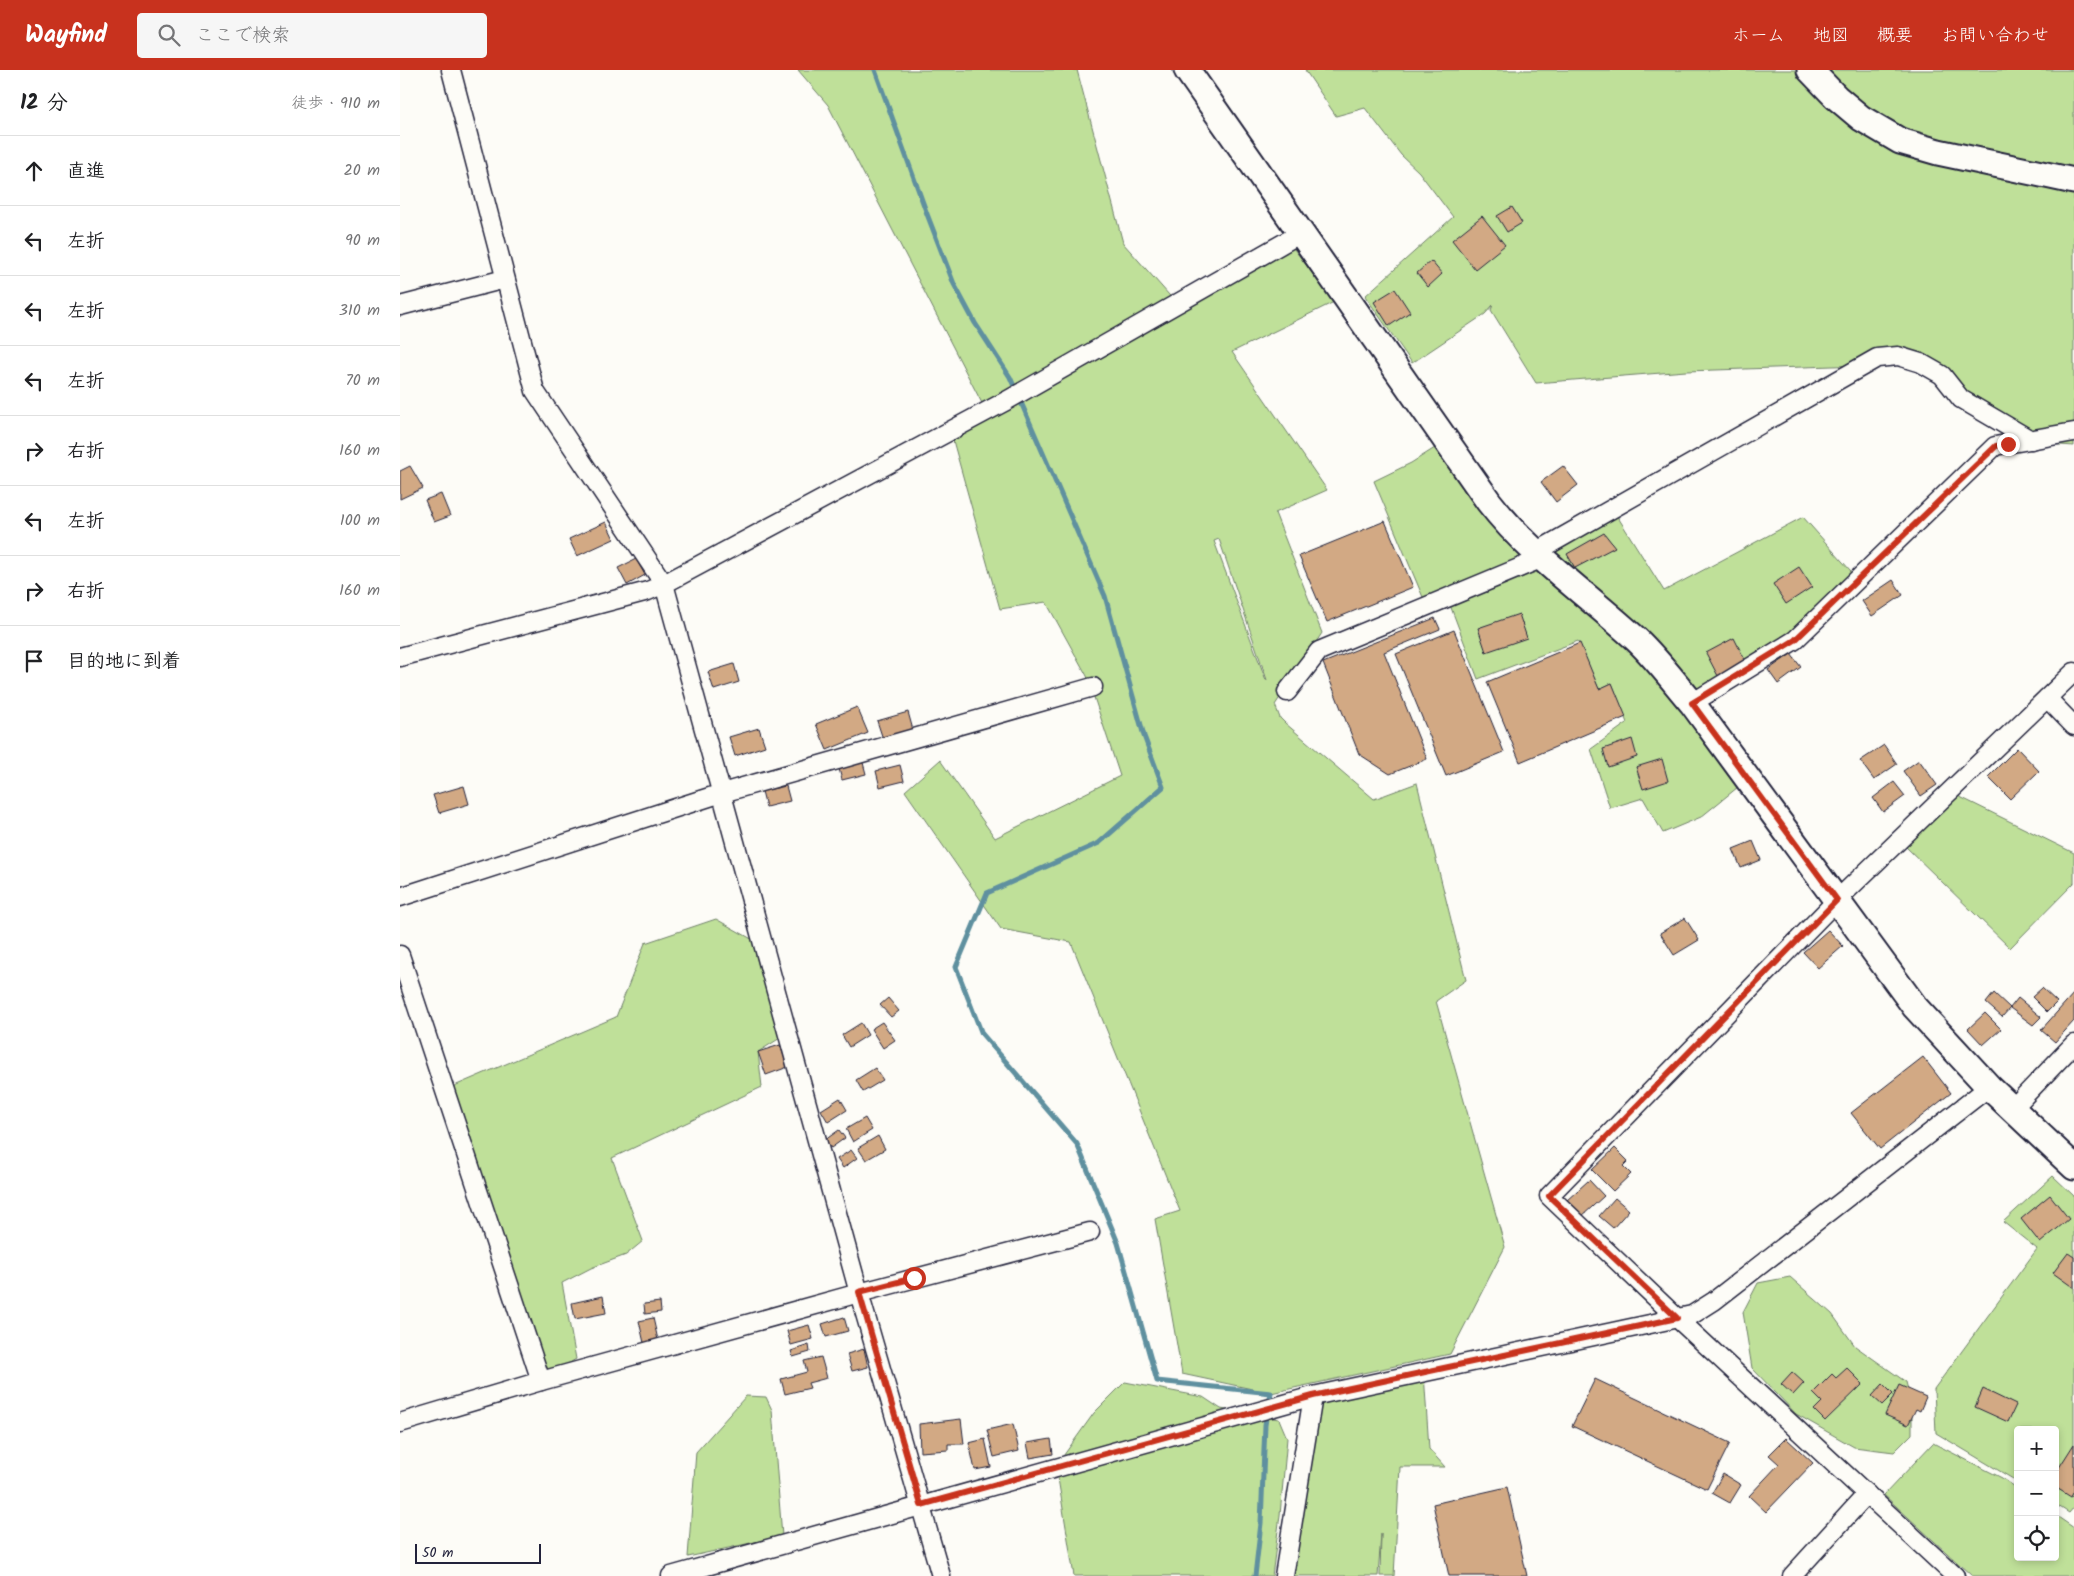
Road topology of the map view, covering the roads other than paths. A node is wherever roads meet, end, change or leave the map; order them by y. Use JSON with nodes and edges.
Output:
{"nodes":[{"id":1,"x":451,"y":70,"type":"edge"},
{"id":2,"x":1188,"y":70,"type":"edge"},
{"id":3,"x":1810,"y":70,"type":"edge"},
{"id":4,"x":2074,"y":181,"type":"edge"},
{"id":5,"x":1301,"y":233,"type":"junction"},
{"id":6,"x":506,"y":278,"type":"junction"},
{"id":7,"x":400,"y":306,"type":"edge"},
{"id":8,"x":2074,"y":432,"type":"edge"},
{"id":9,"x":2031,"y":440,"type":"junction"},
{"id":10,"x":1539,"y":555,"type":"junction"},
{"id":11,"x":664,"y":584,"type":"junction"},
{"id":12,"x":400,"y":657,"type":"edge"},
{"id":13,"x":2074,"y":672,"type":"edge"},
{"id":14,"x":1093,"y":687,"type":"dead end"},
{"id":15,"x":1287,"y":692,"type":"dead end"},
{"id":16,"x":2047,"y":698,"type":"junction"},
{"id":17,"x":1692,"y":703,"type":"junction"},
{"id":18,"x":2074,"y":726,"type":"edge"},
{"id":19,"x":722,"y":793,"type":"junction"},
{"id":20,"x":400,"y":897,"type":"edge"},
{"id":21,"x":1837,"y":900,"type":"junction"},
{"id":22,"x":400,"y":955,"type":"edge"},
{"id":23,"x":2074,"y":1044,"type":"edge"},
{"id":24,"x":1989,"y":1087,"type":"junction"},
{"id":25,"x":2012,"y":1108,"type":"junction"},
{"id":26,"x":2074,"y":1167,"type":"edge"},
{"id":27,"x":1090,"y":1232,"type":"dead end"},
{"id":28,"x":859,"y":1292,"type":"junction"},
{"id":29,"x":1677,"y":1318,"type":"junction"},
{"id":30,"x":540,"y":1381,"type":"junction"},
{"id":31,"x":1313,"y":1396,"type":"junction"},
{"id":32,"x":400,"y":1423,"type":"edge"},
{"id":33,"x":1867,"y":1494,"type":"junction"},
{"id":34,"x":921,"y":1505,"type":"junction"},
{"id":35,"x":671,"y":1576,"type":"edge"},
{"id":36,"x":941,"y":1576,"type":"edge"},
{"id":37,"x":1284,"y":1576,"type":"edge"},
{"id":38,"x":1792,"y":1576,"type":"edge"},
{"id":39,"x":1955,"y":1576,"type":"edge"}],
"edges":[{"from":1,"to":6,"type":"street"},
{"from":2,"to":5,"type":"street"},
{"from":3,"to":4,"type":"street"},
{"from":5,"to":10,"type":"street"},
{"from":5,"to":11,"type":"street"},
{"from":6,"to":7,"type":"street"},
{"from":6,"to":11,"type":"street"},
{"from":8,"to":9,"type":"street"},
{"from":9,"to":10,"type":"street"},
{"from":9,"to":17,"type":"street"},
{"from":10,"to":15,"type":"street"},
{"from":10,"to":17,"type":"street"},
{"from":11,"to":12,"type":"street"},
{"from":11,"to":19,"type":"street"},
{"from":13,"to":16,"type":"street"},
{"from":14,"to":19,"type":"street"},
{"from":16,"to":18,"type":"street"},
{"from":16,"to":21,"type":"street"},
{"from":17,"to":21,"type":"street"},
{"from":19,"to":20,"type":"street"},
{"from":19,"to":28,"type":"street"},
{"from":21,"to":24,"type":"street"},
{"from":21,"to":29,"type":"street"},
{"from":22,"to":30,"type":"street"},
{"from":23,"to":25,"type":"street"},
{"from":24,"to":25,"type":"street"},
{"from":24,"to":29,"type":"street"},
{"from":25,"to":26,"type":"street"},
{"from":27,"to":28,"type":"street"},
{"from":28,"to":30,"type":"street"},
{"from":28,"to":34,"type":"street"},
{"from":29,"to":31,"type":"street"},
{"from":29,"to":33,"type":"street"},
{"from":30,"to":32,"type":"street"},
{"from":31,"to":34,"type":"street"},
{"from":31,"to":37,"type":"street"},
{"from":33,"to":38,"type":"street"},
{"from":33,"to":39,"type":"street"},
{"from":34,"to":35,"type":"street"},
{"from":34,"to":36,"type":"street"}]}
